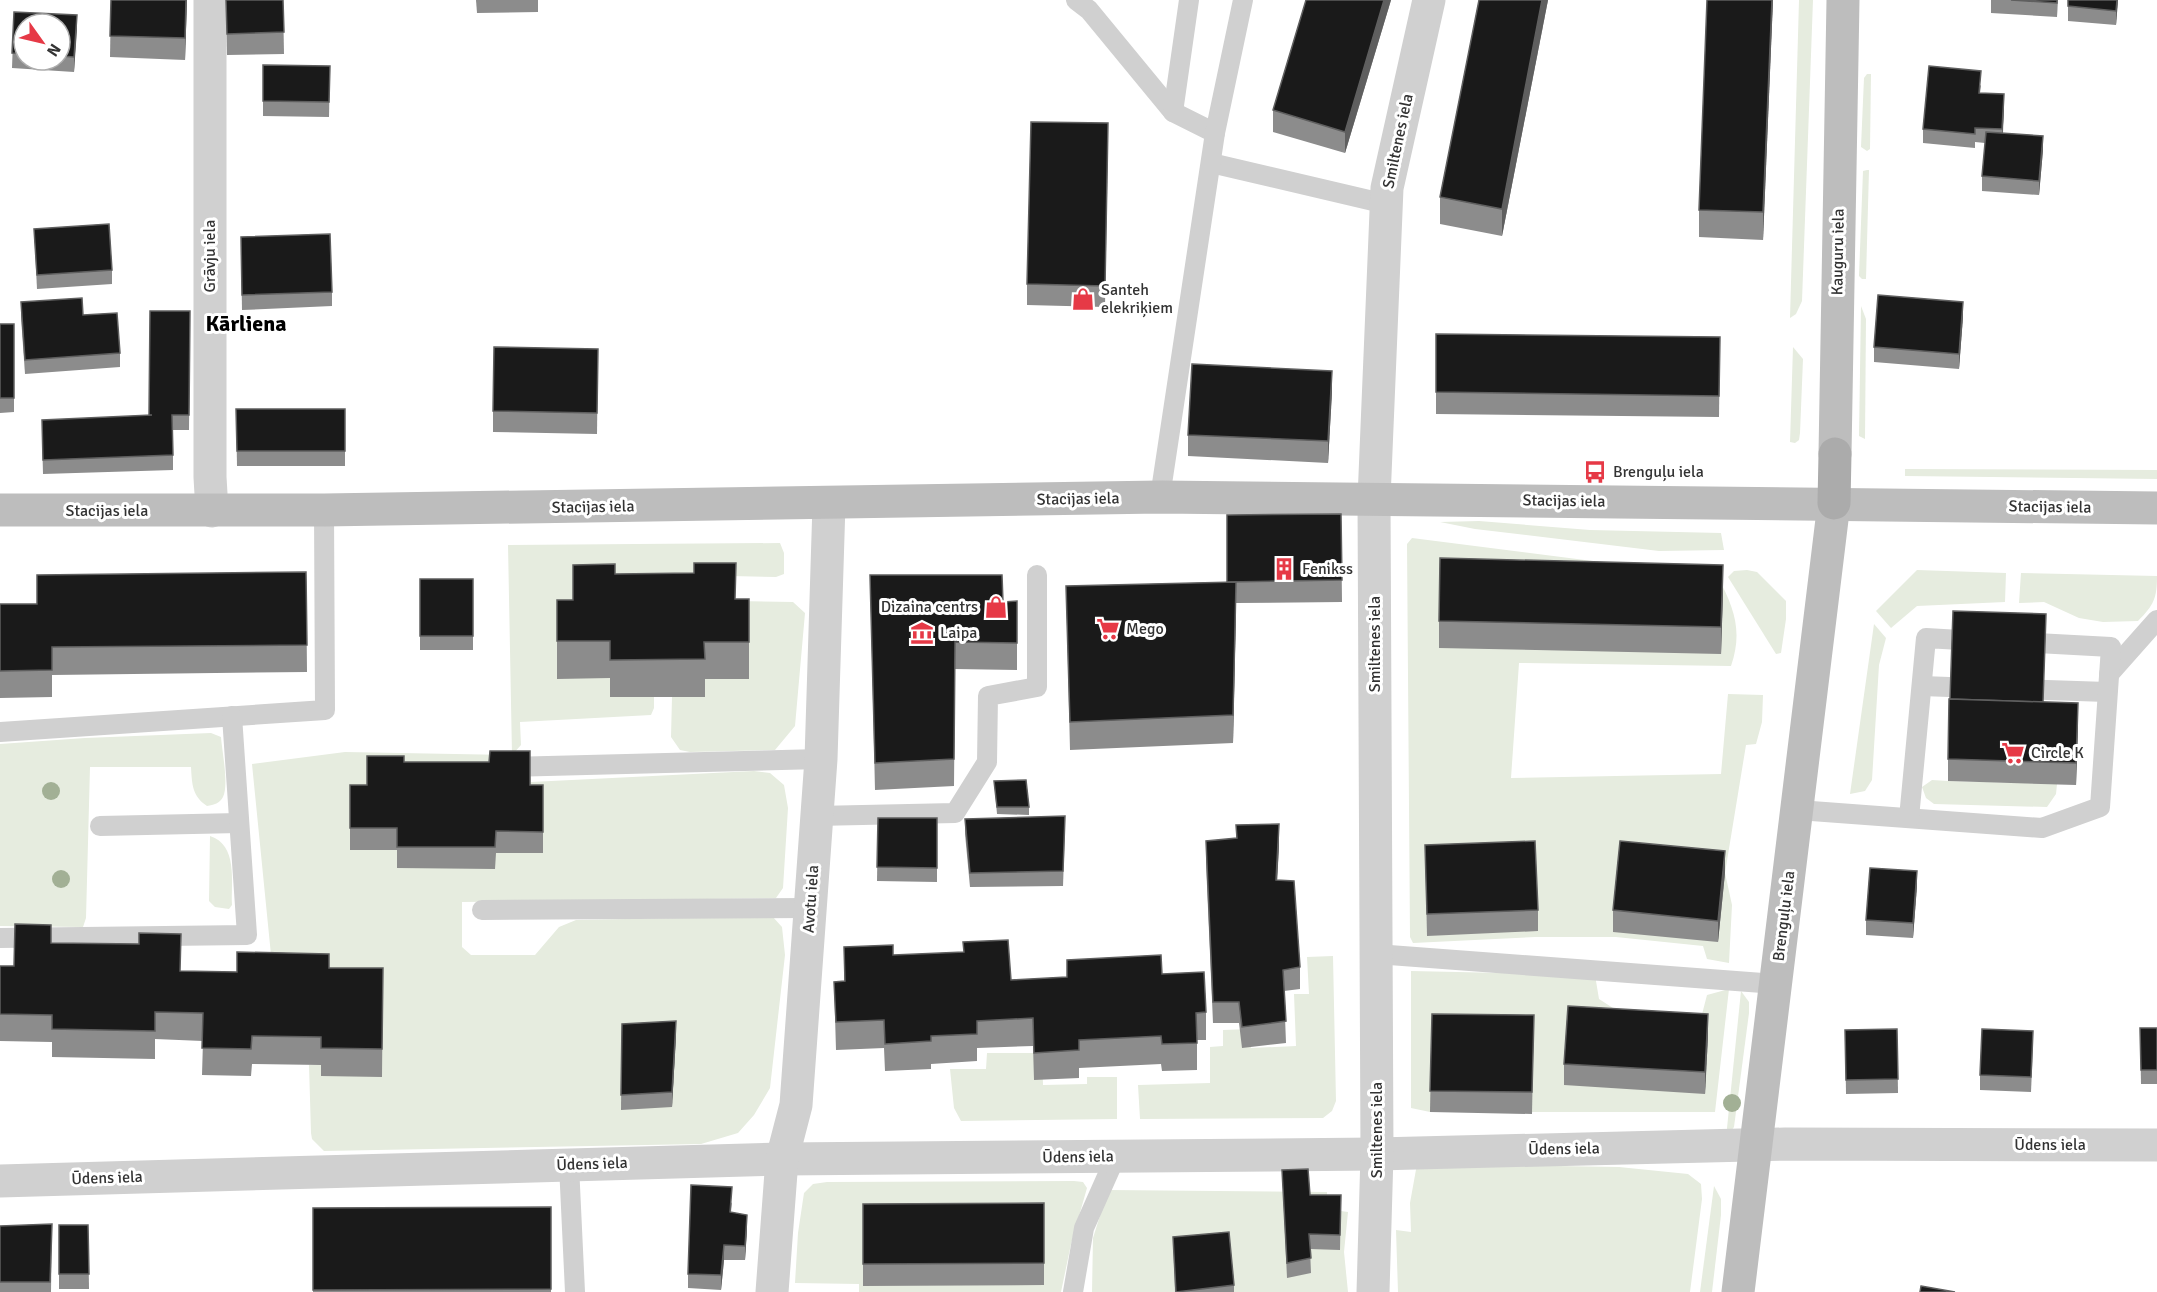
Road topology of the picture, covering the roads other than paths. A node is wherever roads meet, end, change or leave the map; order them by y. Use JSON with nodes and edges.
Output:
{"nodes":[{"id":1,"x":210,"y":0,"type":"edge"},
{"id":2,"x":1076,"y":0,"type":"edge"},
{"id":3,"x":1189,"y":0,"type":"edge"},
{"id":4,"x":1243,"y":0,"type":"edge"},
{"id":5,"x":1429,"y":0,"type":"edge"},
{"id":6,"x":1843,"y":0,"type":"edge"},
{"id":7,"x":1173,"y":112,"type":"junction"},
{"id":8,"x":1215,"y":133,"type":"junction"},
{"id":9,"x":1211,"y":163,"type":"junction"},
{"id":10,"x":1386,"y":204,"type":"junction"},
{"id":11,"x":1160,"y":497,"type":"junction"},
{"id":12,"x":1374,"y":499,"type":"junction"},
{"id":13,"x":1834,"y":503,"type":"junction"},
{"id":14,"x":829,"y":504,"type":"junction"},
{"id":15,"x":2157,"y":508,"type":"edge"},
{"id":16,"x":0,"y":510,"type":"edge"},
{"id":17,"x":324,"y":510,"type":"junction"},
{"id":18,"x":212,"y":511,"type":"junction"},
{"id":19,"x":1036,"y":575,"type":"dead end"},
{"id":20,"x":2157,"y":620,"type":"edge"},
{"id":21,"x":2108,"y":683,"type":"junction"},
{"id":22,"x":1922,"y":686,"type":"junction"},
{"id":23,"x":232,"y":716,"type":"junction"},
{"id":24,"x":0,"y":732,"type":"edge"},
{"id":25,"x":820,"y":759,"type":"junction"},
{"id":26,"x":489,"y":767,"type":"edge"},
{"id":27,"x":1798,"y":810,"type":"junction"},
{"id":28,"x":816,"y":816,"type":"junction"},
{"id":29,"x":1909,"y":818,"type":"junction"},
{"id":30,"x":239,"y":823,"type":"junction"},
{"id":31,"x":100,"y":826,"type":"dead end"},
{"id":32,"x":810,"y":908,"type":"junction"},
{"id":33,"x":482,"y":910,"type":"dead end"},
{"id":34,"x":0,"y":938,"type":"edge"},
{"id":35,"x":1376,"y":954,"type":"junction"},
{"id":36,"x":1776,"y":984,"type":"junction"},
{"id":37,"x":1756,"y":1145,"type":"junction"},
{"id":38,"x":2157,"y":1145,"type":"edge"},
{"id":39,"x":1377,"y":1154,"type":"junction"},
{"id":40,"x":1116,"y":1156,"type":"junction"},
{"id":41,"x":782,"y":1159,"type":"junction"},
{"id":42,"x":569,"y":1165,"type":"junction"},
{"id":43,"x":0,"y":1181,"type":"edge"},
{"id":44,"x":575,"y":1292,"type":"edge"},
{"id":45,"x":772,"y":1292,"type":"edge"},
{"id":46,"x":1073,"y":1292,"type":"edge"},
{"id":47,"x":1373,"y":1292,"type":"edge"},
{"id":48,"x":1738,"y":1292,"type":"edge"}],
"edges":[{"from":1,"to":18,"type":"street","name":"Grāvju iela"},
{"from":2,"to":7,"type":"lane"},
{"from":3,"to":7,"type":"lane"},
{"from":4,"to":8,"type":"lane"},
{"from":5,"to":10,"type":"street","name":"Smiltenes iela"},
{"from":6,"to":13,"type":"main road","name":"Kauguru iela"},
{"from":7,"to":8,"type":"lane"},
{"from":8,"to":9,"type":"lane"},
{"from":9,"to":10,"type":"lane"},
{"from":9,"to":11,"type":"lane"},
{"from":10,"to":12,"type":"street","name":"Smiltenes iela"},
{"from":11,"to":12,"type":"main road","name":"Stacijas iela"},
{"from":11,"to":14,"type":"main road","name":"Stacijas iela"},
{"from":12,"to":13,"type":"main road","name":"Stacijas iela"},
{"from":12,"to":35,"type":"street","name":"Smiltenes iela"},
{"from":13,"to":15,"type":"main road","name":"Stacijas iela"},
{"from":13,"to":27,"type":"main road","name":"Brenguļu iela"},
{"from":14,"to":17,"type":"main road","name":"Stacijas iela"},
{"from":14,"to":25,"type":"street","name":"Avotu iela"},
{"from":16,"to":18,"type":"main road","name":"Stacijas iela"},
{"from":17,"to":18,"type":"main road","name":"Stacijas iela"},
{"from":17,"to":23,"type":"lane"},
{"from":19,"to":28,"type":"lane"},
{"from":20,"to":21,"type":"lane"},
{"from":21,"to":22,"type":"lane"},
{"from":21,"to":22,"type":"lane"},
{"from":21,"to":29,"type":"lane"},
{"from":22,"to":29,"type":"lane"},
{"from":23,"to":24,"type":"lane"},
{"from":23,"to":30,"type":"lane"},
{"from":25,"to":26,"type":"lane"},
{"from":25,"to":28,"type":"street","name":"Avotu iela"},
{"from":27,"to":29,"type":"lane"},
{"from":27,"to":36,"type":"main road","name":"Brenguļu iela"},
{"from":28,"to":32,"type":"street","name":"Avotu iela"},
{"from":30,"to":31,"type":"lane"},
{"from":30,"to":34,"type":"lane"},
{"from":32,"to":33,"type":"lane"},
{"from":32,"to":41,"type":"street","name":"Avotu iela"},
{"from":35,"to":36,"type":"lane"},
{"from":35,"to":39,"type":"street","name":"Smiltenes iela"},
{"from":36,"to":37,"type":"main road","name":"Brenguļu iela"},
{"from":37,"to":38,"type":"street","name":"Ūdens iela"},
{"from":37,"to":39,"type":"street","name":"Ūdens iela"},
{"from":37,"to":48,"type":"main road","name":"Brenguļu iela"},
{"from":39,"to":40,"type":"street","name":"Ūdens iela"},
{"from":39,"to":47,"type":"street","name":"Smiltenes iela"},
{"from":40,"to":41,"type":"street","name":"Ūdens iela"},
{"from":40,"to":46,"type":"lane"},
{"from":41,"to":42,"type":"street","name":"Ūdens iela"},
{"from":41,"to":45,"type":"street","name":"Avotu iela"},
{"from":42,"to":43,"type":"street","name":"Ūdens iela"},
{"from":42,"to":44,"type":"lane"}]}
